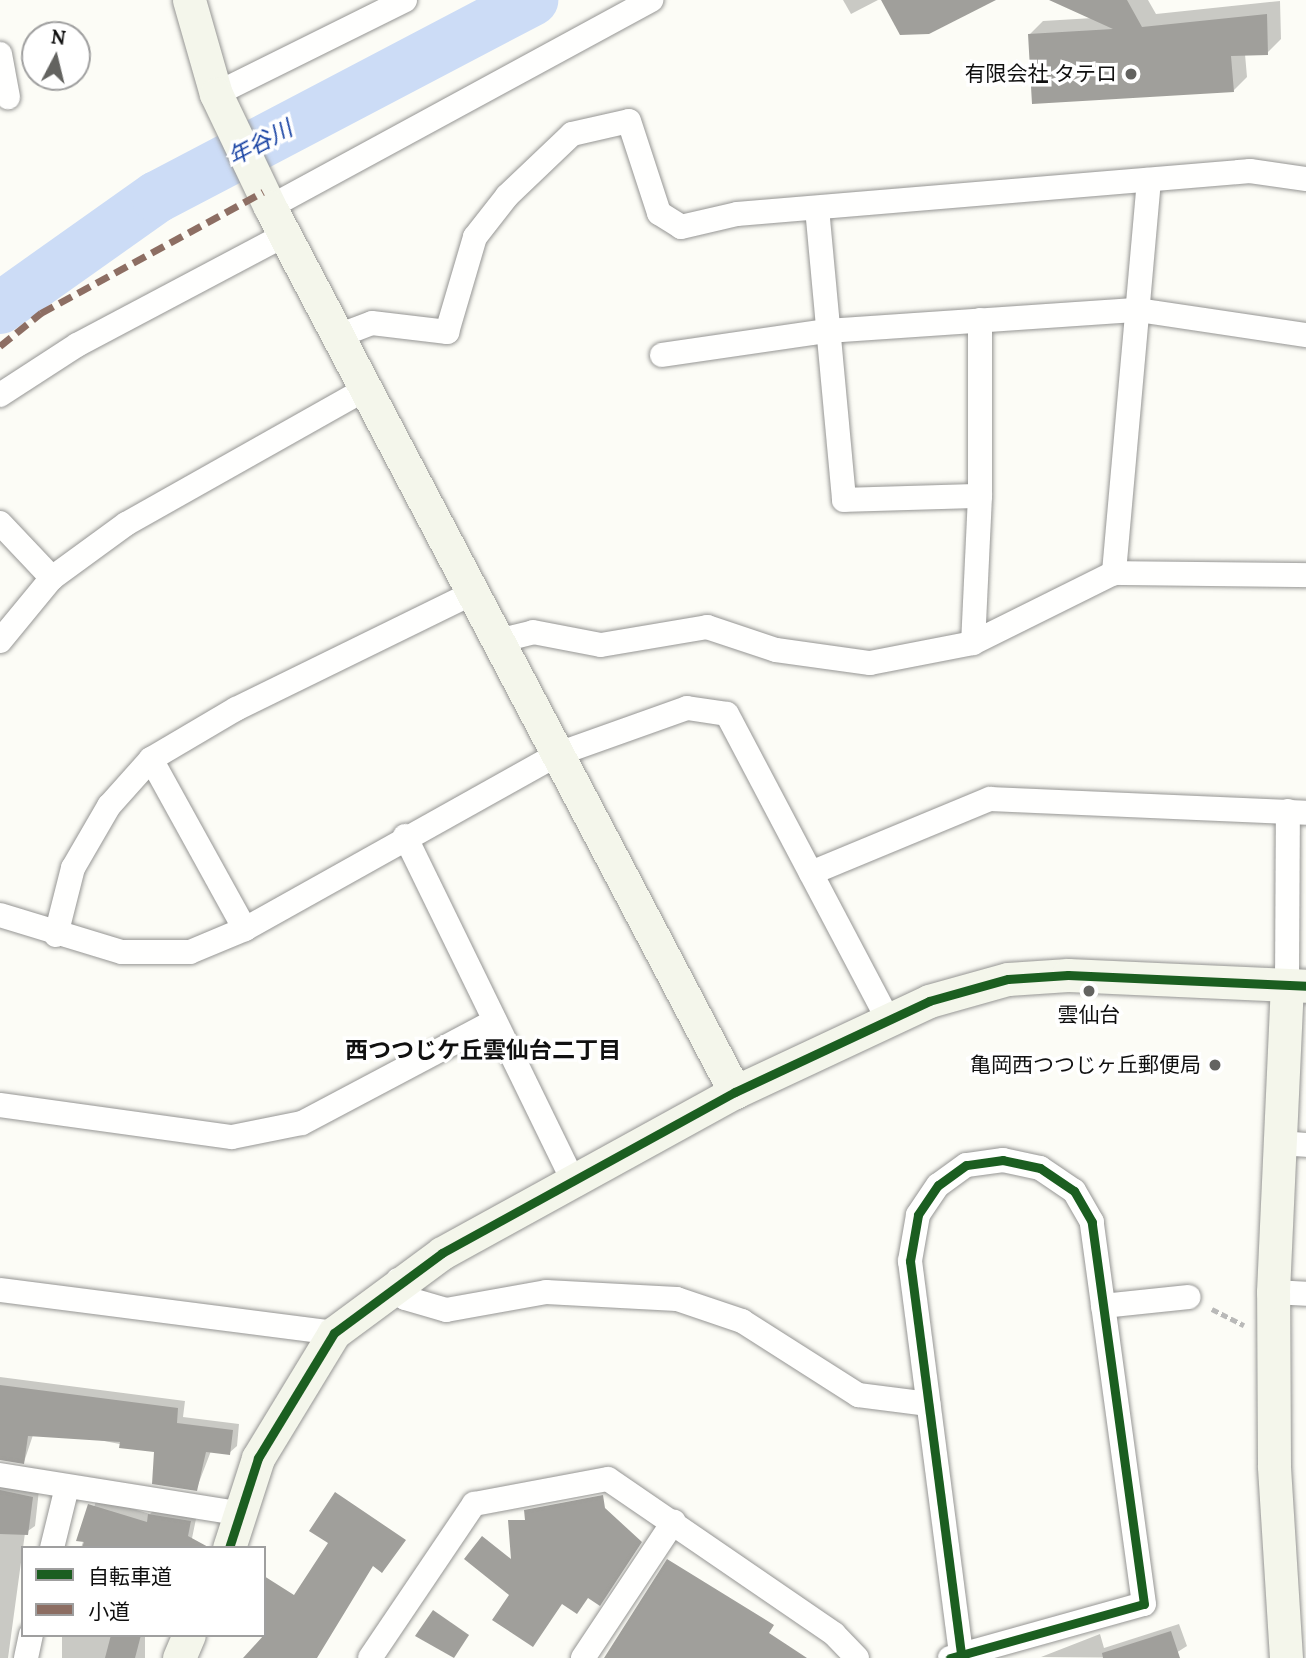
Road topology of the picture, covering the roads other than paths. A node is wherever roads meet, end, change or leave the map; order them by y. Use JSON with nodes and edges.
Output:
{"nodes":[{"id":1,"x":189,"y":0,"type":"edge"},
{"id":2,"x":405,"y":0,"type":"edge"},
{"id":3,"x":651,"y":0,"type":"edge"},
{"id":4,"x":0,"y":54,"type":"edge"},
{"id":5,"x":8,"y":97,"type":"dead end"},
{"id":6,"x":220,"y":103,"type":"junction"},
{"id":7,"x":1306,"y":178,"type":"edge"},
{"id":8,"x":1149,"y":180,"type":"junction"},
{"id":9,"x":817,"y":208,"type":"junction"},
{"id":10,"x":272,"y":209,"type":"junction"},
{"id":11,"x":1138,"y":310,"type":"junction"},
{"id":12,"x":980,"y":320,"type":"junction"},
{"id":13,"x":827,"y":331,"type":"junction"},
{"id":14,"x":1306,"y":335,"type":"edge"},
{"id":15,"x":338,"y":336,"type":"junction"},
{"id":16,"x":662,"y":355,"type":"dead end"},
{"id":17,"x":366,"y":389,"type":"junction"},
{"id":18,"x":0,"y":395,"type":"edge"},
{"id":19,"x":980,"y":496,"type":"junction"},
{"id":20,"x":0,"y":523,"type":"edge"},
{"id":21,"x":1114,"y":573,"type":"junction"},
{"id":22,"x":1306,"y":575,"type":"edge"},
{"id":23,"x":52,"y":578,"type":"junction"},
{"id":24,"x":473,"y":593,"type":"junction"},
{"id":25,"x":0,"y":641,"type":"edge"},
{"id":26,"x":498,"y":641,"type":"junction"},
{"id":27,"x":973,"y":643,"type":"junction"},
{"id":28,"x":558,"y":754,"type":"junction"},
{"id":29,"x":151,"y":759,"type":"junction"},
{"id":30,"x":1297,"y":812,"type":"edge"},
{"id":31,"x":405,"y":836,"type":"junction"},
{"id":32,"x":811,"y":873,"type":"junction"},
{"id":33,"x":0,"y":915,"type":"edge"},
{"id":34,"x":245,"y":929,"type":"junction"},
{"id":35,"x":56,"y":935,"type":"junction"},
{"id":36,"x":1296,"y":986,"type":"edge"},
{"id":37,"x":888,"y":1019,"type":"junction"},
{"id":38,"x":495,"y":1021,"type":"junction"},
{"id":39,"x":735,"y":1092,"type":"junction"},
{"id":40,"x":0,"y":1104,"type":"edge"},
{"id":41,"x":1293,"y":1144,"type":"edge"},
{"id":42,"x":573,"y":1181,"type":"junction"},
{"id":43,"x":398,"y":1280,"type":"junction"},
{"id":44,"x":0,"y":1290,"type":"edge"},
{"id":45,"x":1273,"y":1292,"type":"junction"},
{"id":46,"x":1306,"y":1294,"type":"edge"},
{"id":47,"x":1189,"y":1297,"type":"road end"},
{"id":48,"x":1103,"y":1306,"type":"junction"},
{"id":49,"x":334,"y":1333,"type":"junction"},
{"id":50,"x":929,"y":1404,"type":"junction"},
{"id":51,"x":0,"y":1475,"type":"edge"},
{"id":52,"x":67,"y":1487,"type":"junction"},
{"id":53,"x":244,"y":1514,"type":"junction"},
{"id":54,"x":674,"y":1521,"type":"junction"},
{"id":55,"x":52,"y":1546,"type":"edge"},
{"id":56,"x":230,"y":1546,"type":"edge"},
{"id":57,"x":31,"y":1637,"type":"edge"},
{"id":58,"x":188,"y":1637,"type":"edge"},
{"id":59,"x":955,"y":1656,"type":"edge"},
{"id":60,"x":26,"y":1658,"type":"edge"},
{"id":61,"x":179,"y":1658,"type":"edge"},
{"id":62,"x":370,"y":1658,"type":"edge"},
{"id":63,"x":583,"y":1658,"type":"edge"},
{"id":64,"x":857,"y":1658,"type":"edge"},
{"id":65,"x":1286,"y":1658,"type":"edge"}],
"edges":[{"from":1,"to":6,"type":"street"},
{"from":2,"to":6,"type":"street"},
{"from":3,"to":10,"type":"street"},
{"from":4,"to":5,"type":"street"},
{"from":6,"to":10,"type":"street"},
{"from":7,"to":8,"type":"street"},
{"from":8,"to":9,"type":"street"},
{"from":8,"to":11,"type":"street"},
{"from":9,"to":13,"type":"street"},
{"from":9,"to":15,"type":"street"},
{"from":10,"to":15,"type":"street"},
{"from":10,"to":18,"type":"street"},
{"from":11,"to":12,"type":"street"},
{"from":11,"to":14,"type":"street"},
{"from":11,"to":21,"type":"street"},
{"from":12,"to":13,"type":"street"},
{"from":12,"to":19,"type":"street"},
{"from":13,"to":16,"type":"street"},
{"from":13,"to":19,"type":"street"},
{"from":15,"to":17,"type":"street"},
{"from":17,"to":23,"type":"street"},
{"from":17,"to":24,"type":"street"},
{"from":19,"to":27,"type":"street"},
{"from":20,"to":23,"type":"street"},
{"from":21,"to":22,"type":"street"},
{"from":21,"to":27,"type":"street"},
{"from":23,"to":25,"type":"street"},
{"from":24,"to":26,"type":"street"},
{"from":24,"to":29,"type":"street"},
{"from":26,"to":27,"type":"street"},
{"from":26,"to":28,"type":"street"},
{"from":28,"to":31,"type":"street"},
{"from":28,"to":32,"type":"street"},
{"from":28,"to":39,"type":"street"},
{"from":29,"to":34,"type":"street"},
{"from":29,"to":35,"type":"street"},
{"from":30,"to":32,"type":"street"},
{"from":30,"to":36,"type":"street"},
{"from":31,"to":34,"type":"street"},
{"from":31,"to":38,"type":"street"},
{"from":32,"to":37,"type":"street"},
{"from":33,"to":35,"type":"street"},
{"from":34,"to":35,"type":"street"},
{"from":36,"to":37,"type":"street"},
{"from":36,"to":41,"type":"street"},
{"from":37,"to":39,"type":"street"},
{"from":38,"to":40,"type":"street"},
{"from":38,"to":42,"type":"street"},
{"from":39,"to":42,"type":"street"},
{"from":41,"to":45,"type":"street"},
{"from":42,"to":43,"type":"street"},
{"from":43,"to":49,"type":"street"},
{"from":43,"to":50,"type":"street"},
{"from":44,"to":49,"type":"street"},
{"from":45,"to":46,"type":"street"},
{"from":45,"to":65,"type":"street"},
{"from":47,"to":48,"type":"street"},
{"from":48,"to":50,"type":"street"},
{"from":48,"to":59,"type":"street"},
{"from":49,"to":53,"type":"street"},
{"from":50,"to":59,"type":"street"},
{"from":51,"to":52,"type":"street"},
{"from":52,"to":53,"type":"street"},
{"from":52,"to":55,"type":"street"},
{"from":53,"to":56,"type":"street"},
{"from":54,"to":62,"type":"street"},
{"from":54,"to":63,"type":"street"},
{"from":54,"to":64,"type":"street"},
{"from":57,"to":60,"type":"street"},
{"from":58,"to":61,"type":"street"}]}
